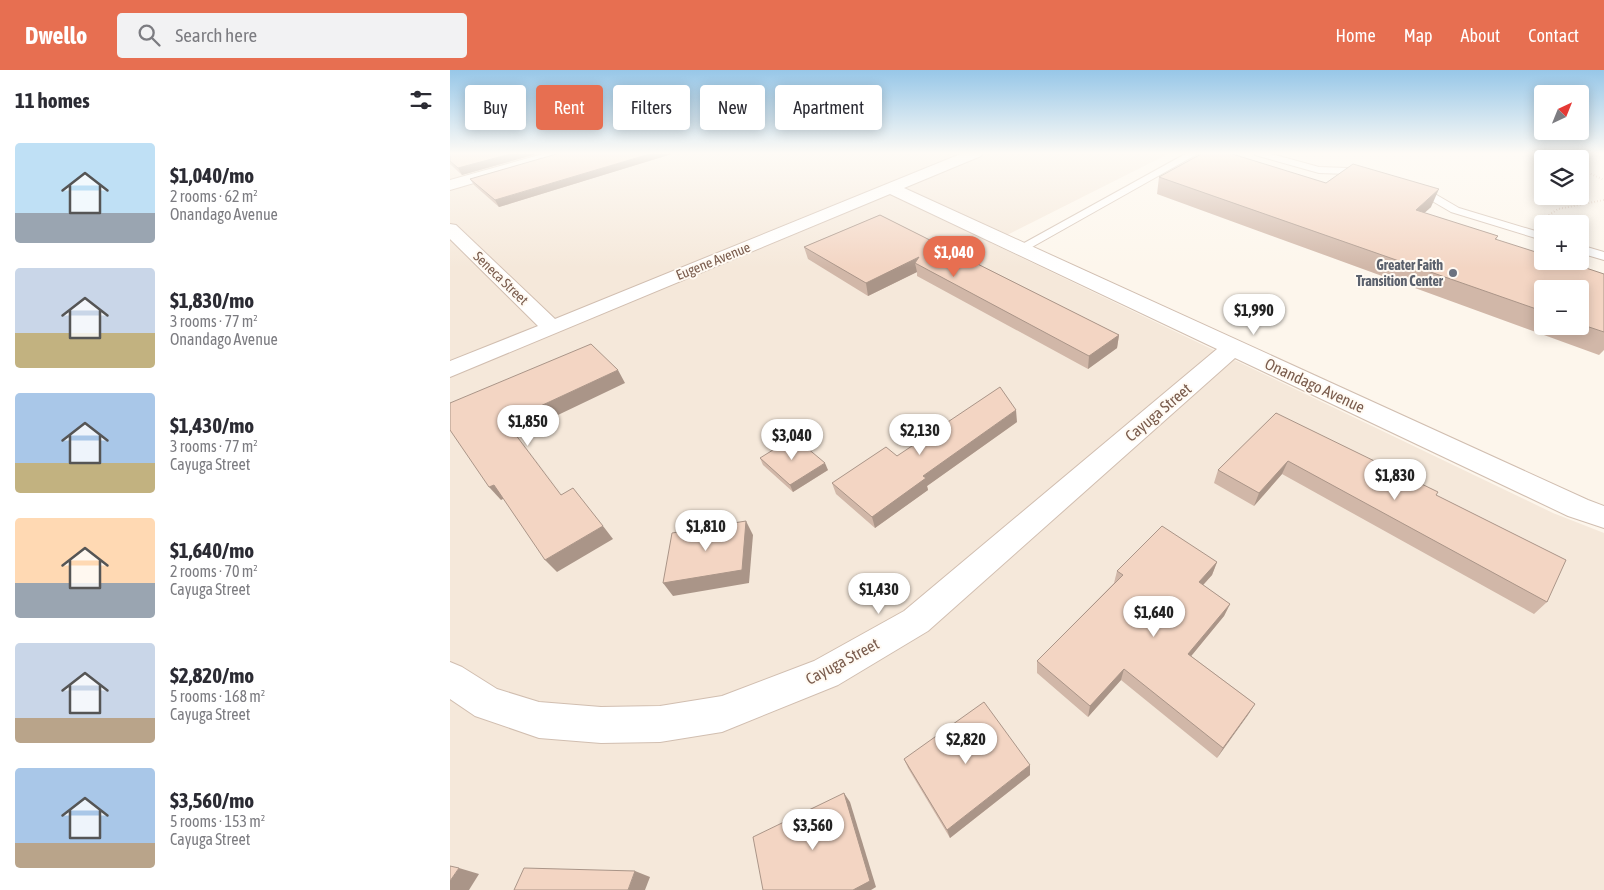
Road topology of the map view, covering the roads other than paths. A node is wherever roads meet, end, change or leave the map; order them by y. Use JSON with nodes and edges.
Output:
{"nodes":[{"id":1,"x":882,"y":191,"type":"edge"},
{"id":2,"x":897,"y":191,"type":"edge"},
{"id":3,"x":1124,"y":191,"type":"edge"},
{"id":4,"x":1417,"y":191,"type":"edge"},
{"id":5,"x":450,"y":229,"type":"edge"},
{"id":6,"x":1534,"y":235,"type":"edge"},
{"id":7,"x":1021,"y":248,"type":"junction"},
{"id":8,"x":1589,"y":252,"type":"edge"},
{"id":9,"x":1604,"y":256,"type":"edge"},
{"id":10,"x":552,"y":328,"type":"junction"},
{"id":11,"x":1234,"y":347,"type":"junction"},
{"id":12,"x":450,"y":370,"type":"edge"},
{"id":13,"x":1604,"y":517,"type":"edge"},
{"id":14,"x":450,"y":679,"type":"edge"}],
"edges":[{"from":1,"to":10,"type":"street","name":"Eugene Avenue"},
{"from":2,"to":7,"type":"street","name":"Onandago Avenue"},
{"from":3,"to":7,"type":"lane"},
{"from":4,"to":6,"type":"lane"},
{"from":5,"to":10,"type":"street","name":"Seneca Street"},
{"from":7,"to":11,"type":"street","name":"Onandago Avenue"},
{"from":8,"to":9,"type":"lane"},
{"from":10,"to":12,"type":"street","name":"Eugene Avenue"},
{"from":11,"to":13,"type":"street","name":"Onandago Avenue"},
{"from":11,"to":14,"type":"street","name":"Cayuga Street"}]}
